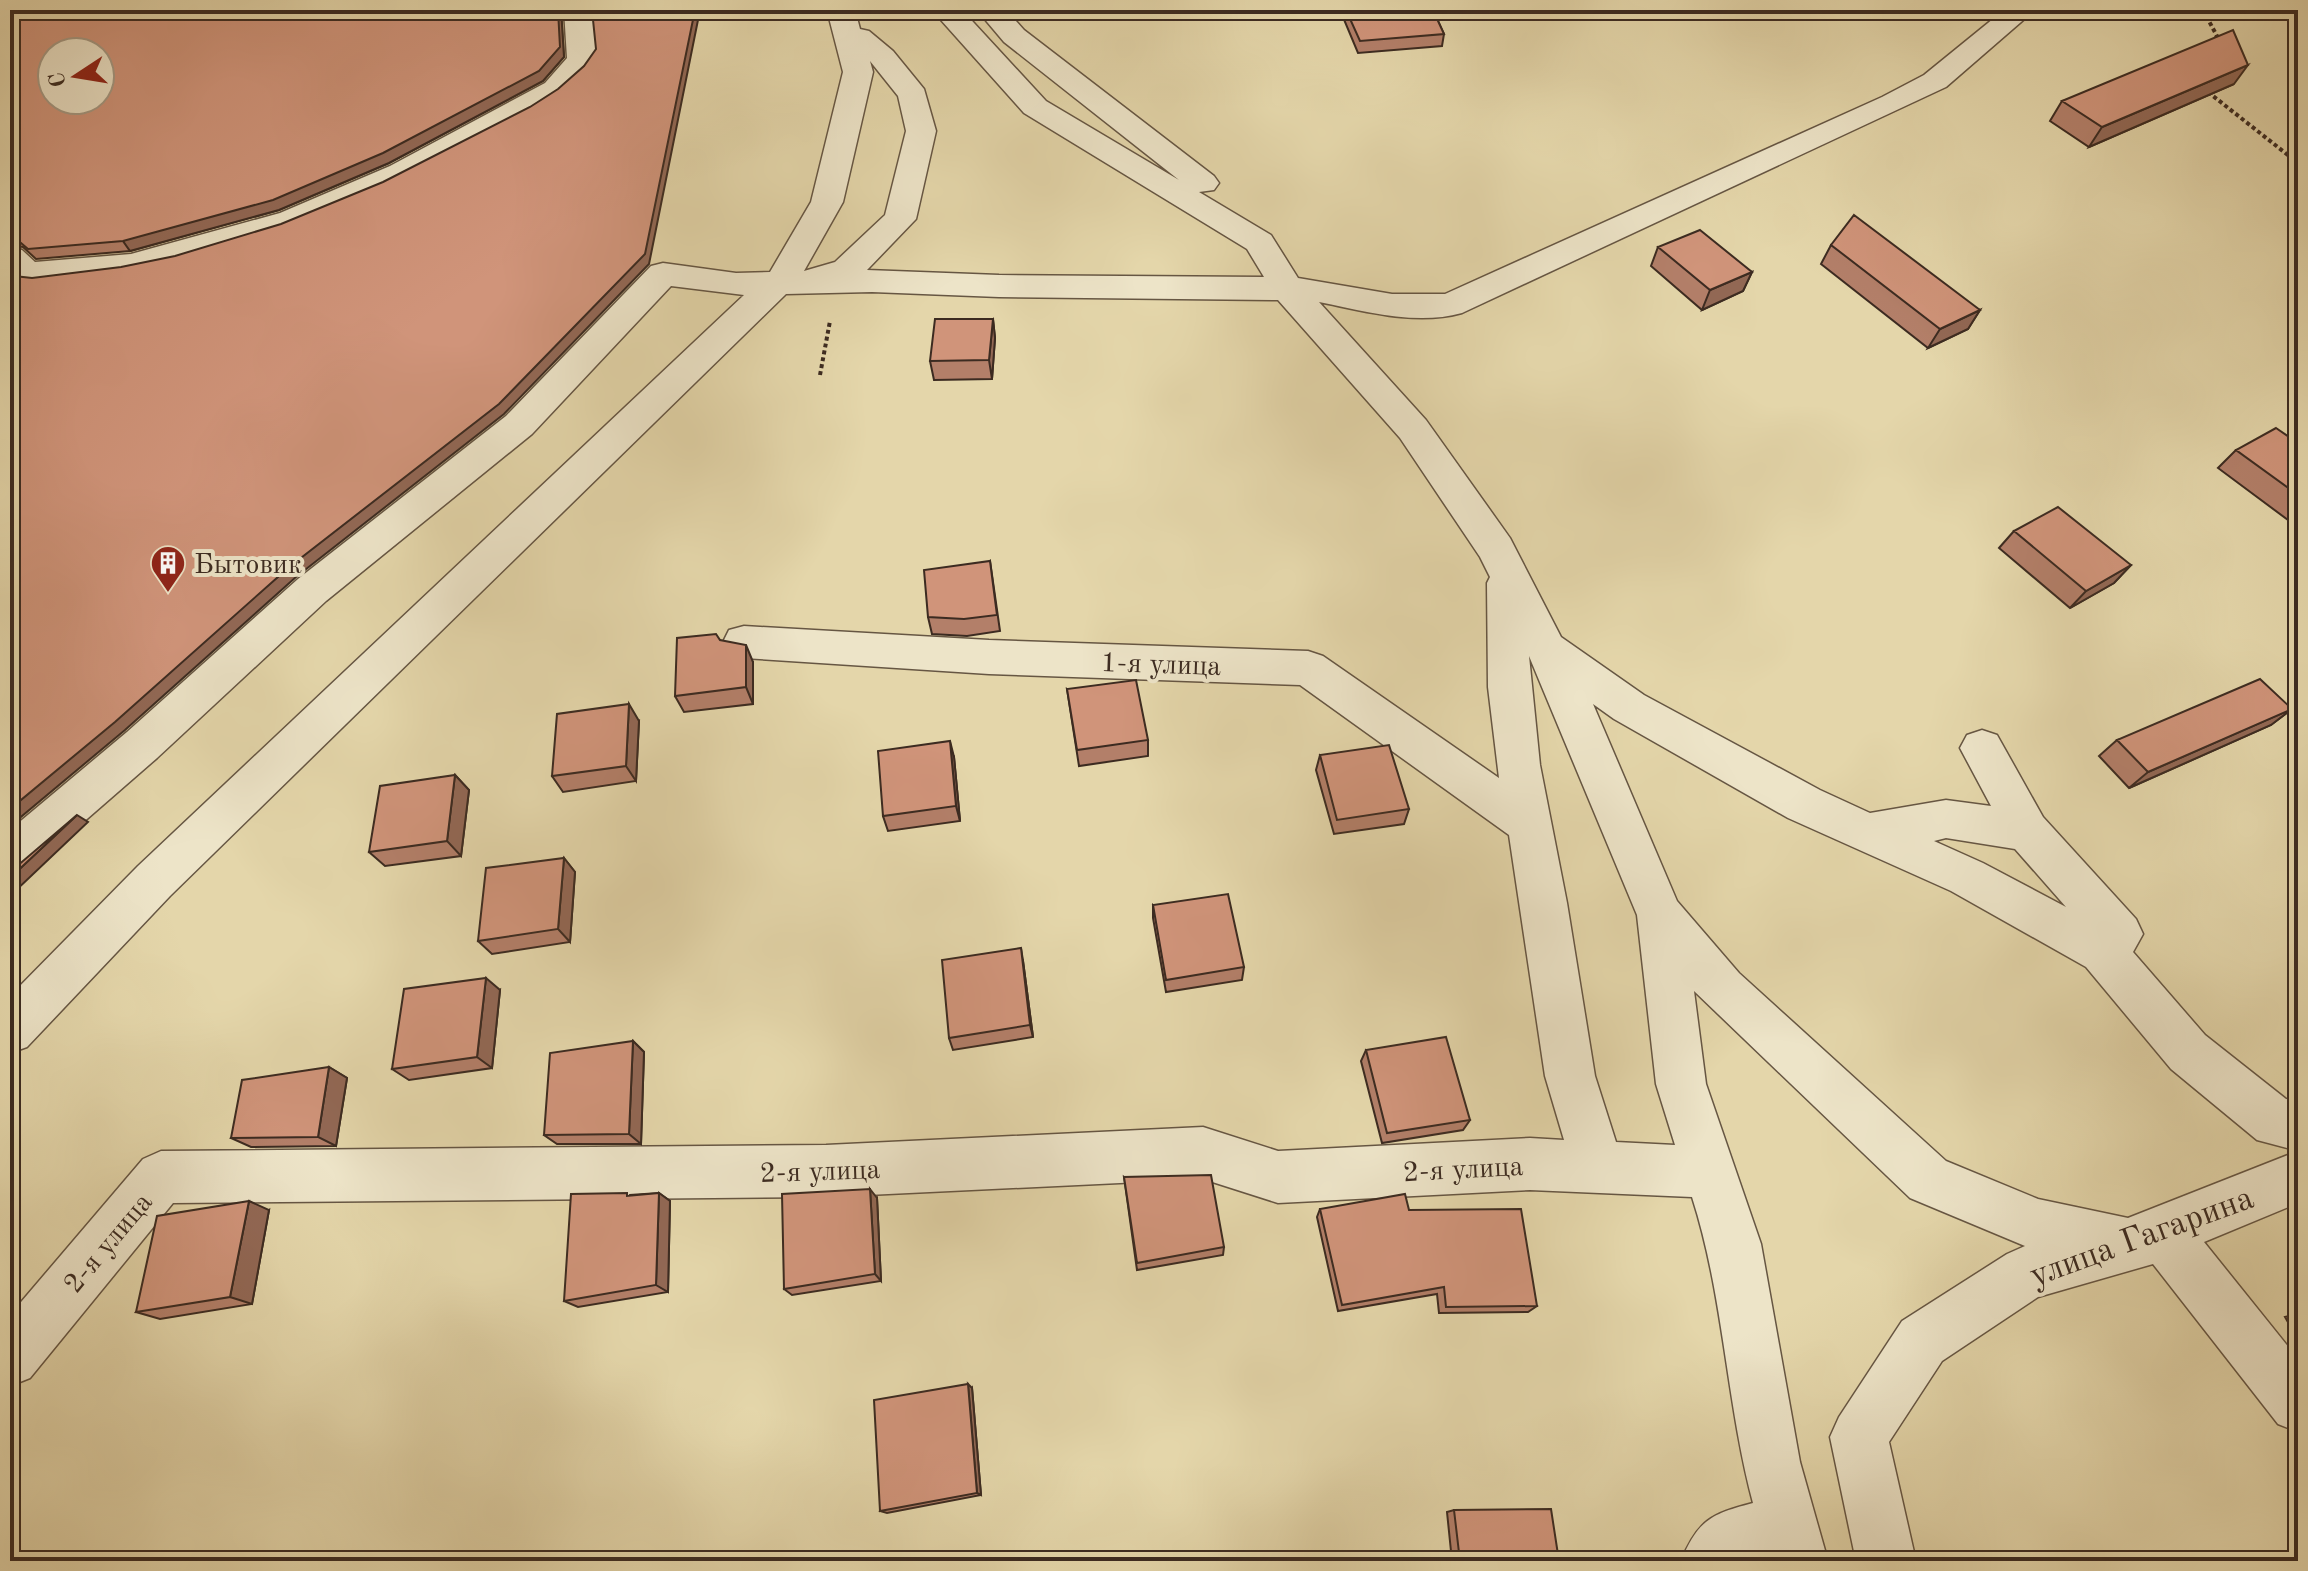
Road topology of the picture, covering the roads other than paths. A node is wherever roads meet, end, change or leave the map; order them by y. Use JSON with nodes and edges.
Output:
{"nodes":[{"id":1,"x":578,"y":10,"type":"edge"},
{"id":2,"x":841,"y":10,"type":"edge"},
{"id":3,"x":946,"y":10,"type":"edge"},
{"id":4,"x":991,"y":10,"type":"edge"},
{"id":5,"x":2021,"y":10,"type":"edge"},
{"id":6,"x":862,"y":33,"type":"edge"},
{"id":7,"x":1259,"y":242,"type":"junction"},
{"id":8,"x":10,"y":258,"type":"edge"},
{"id":9,"x":799,"y":283,"type":"junction"},
{"id":10,"x":1288,"y":289,"type":"junction"},
{"id":11,"x":1506,"y":569,"type":"junction"},
{"id":12,"x":744,"y":642,"type":"edge"},
{"id":13,"x":1547,"y":649,"type":"junction"},
{"id":14,"x":1982,"y":748,"type":"dead end"},
{"id":15,"x":1529,"y":824,"type":"junction"},
{"id":16,"x":2027,"y":831,"type":"junction"},
{"id":17,"x":1866,"y":833,"type":"junction"},
{"id":18,"x":10,"y":858,"type":"edge"},
{"id":19,"x":1660,"y":915,"type":"junction"},
{"id":20,"x":2103,"y":952,"type":"junction"},
{"id":21,"x":10,"y":1030,"type":"edge"},
{"id":22,"x":2298,"y":1126,"type":"edge"},
{"id":23,"x":1598,"y":1167,"type":"junction"},
{"id":24,"x":1710,"y":1172,"type":"junction"},
{"id":25,"x":2298,"y":1177,"type":"edge"},
{"id":26,"x":2146,"y":1238,"type":"junction"},
{"id":27,"x":10,"y":1358,"type":"edge"},
{"id":28,"x":2298,"y":1404,"type":"edge"},
{"id":29,"x":1792,"y":1542,"type":"edge"},
{"id":30,"x":1711,"y":1561,"type":"edge"},
{"id":31,"x":1886,"y":1561,"type":"edge"}],
"edges":[{"from":1,"to":8,"type":"street"},
{"from":2,"to":6,"type":"street"},
{"from":3,"to":7,"type":"street"},
{"from":4,"to":7,"type":"street"},
{"from":5,"to":10,"type":"street"},
{"from":6,"to":9,"type":"street"},
{"from":6,"to":9,"type":"street"},
{"from":7,"to":10,"type":"street"},
{"from":9,"to":10,"type":"street"},
{"from":9,"to":18,"type":"street"},
{"from":9,"to":21,"type":"street"},
{"from":10,"to":11,"type":"street"},
{"from":11,"to":13,"type":"street"},
{"from":11,"to":15,"type":"street"},
{"from":12,"to":15,"type":"street","name":"1-я улица"},
{"from":13,"to":17,"type":"street"},
{"from":13,"to":19,"type":"street"},
{"from":14,"to":16,"type":"street"},
{"from":15,"to":23,"type":"street"},
{"from":16,"to":17,"type":"street"},
{"from":16,"to":20,"type":"street"},
{"from":17,"to":20,"type":"street"},
{"from":19,"to":24,"type":"street"},
{"from":19,"to":26,"type":"street"},
{"from":20,"to":22,"type":"street"},
{"from":23,"to":24,"type":"street","name":"2-я улица"},
{"from":23,"to":27,"type":"street","name":"2-я улица"},
{"from":24,"to":29,"type":"street"},
{"from":25,"to":26,"type":"street","name":"улица Гагарина"},
{"from":26,"to":28,"type":"street"},
{"from":26,"to":31,"type":"street","name":"улица Гагарина"},
{"from":29,"to":30,"type":"street"}]}
